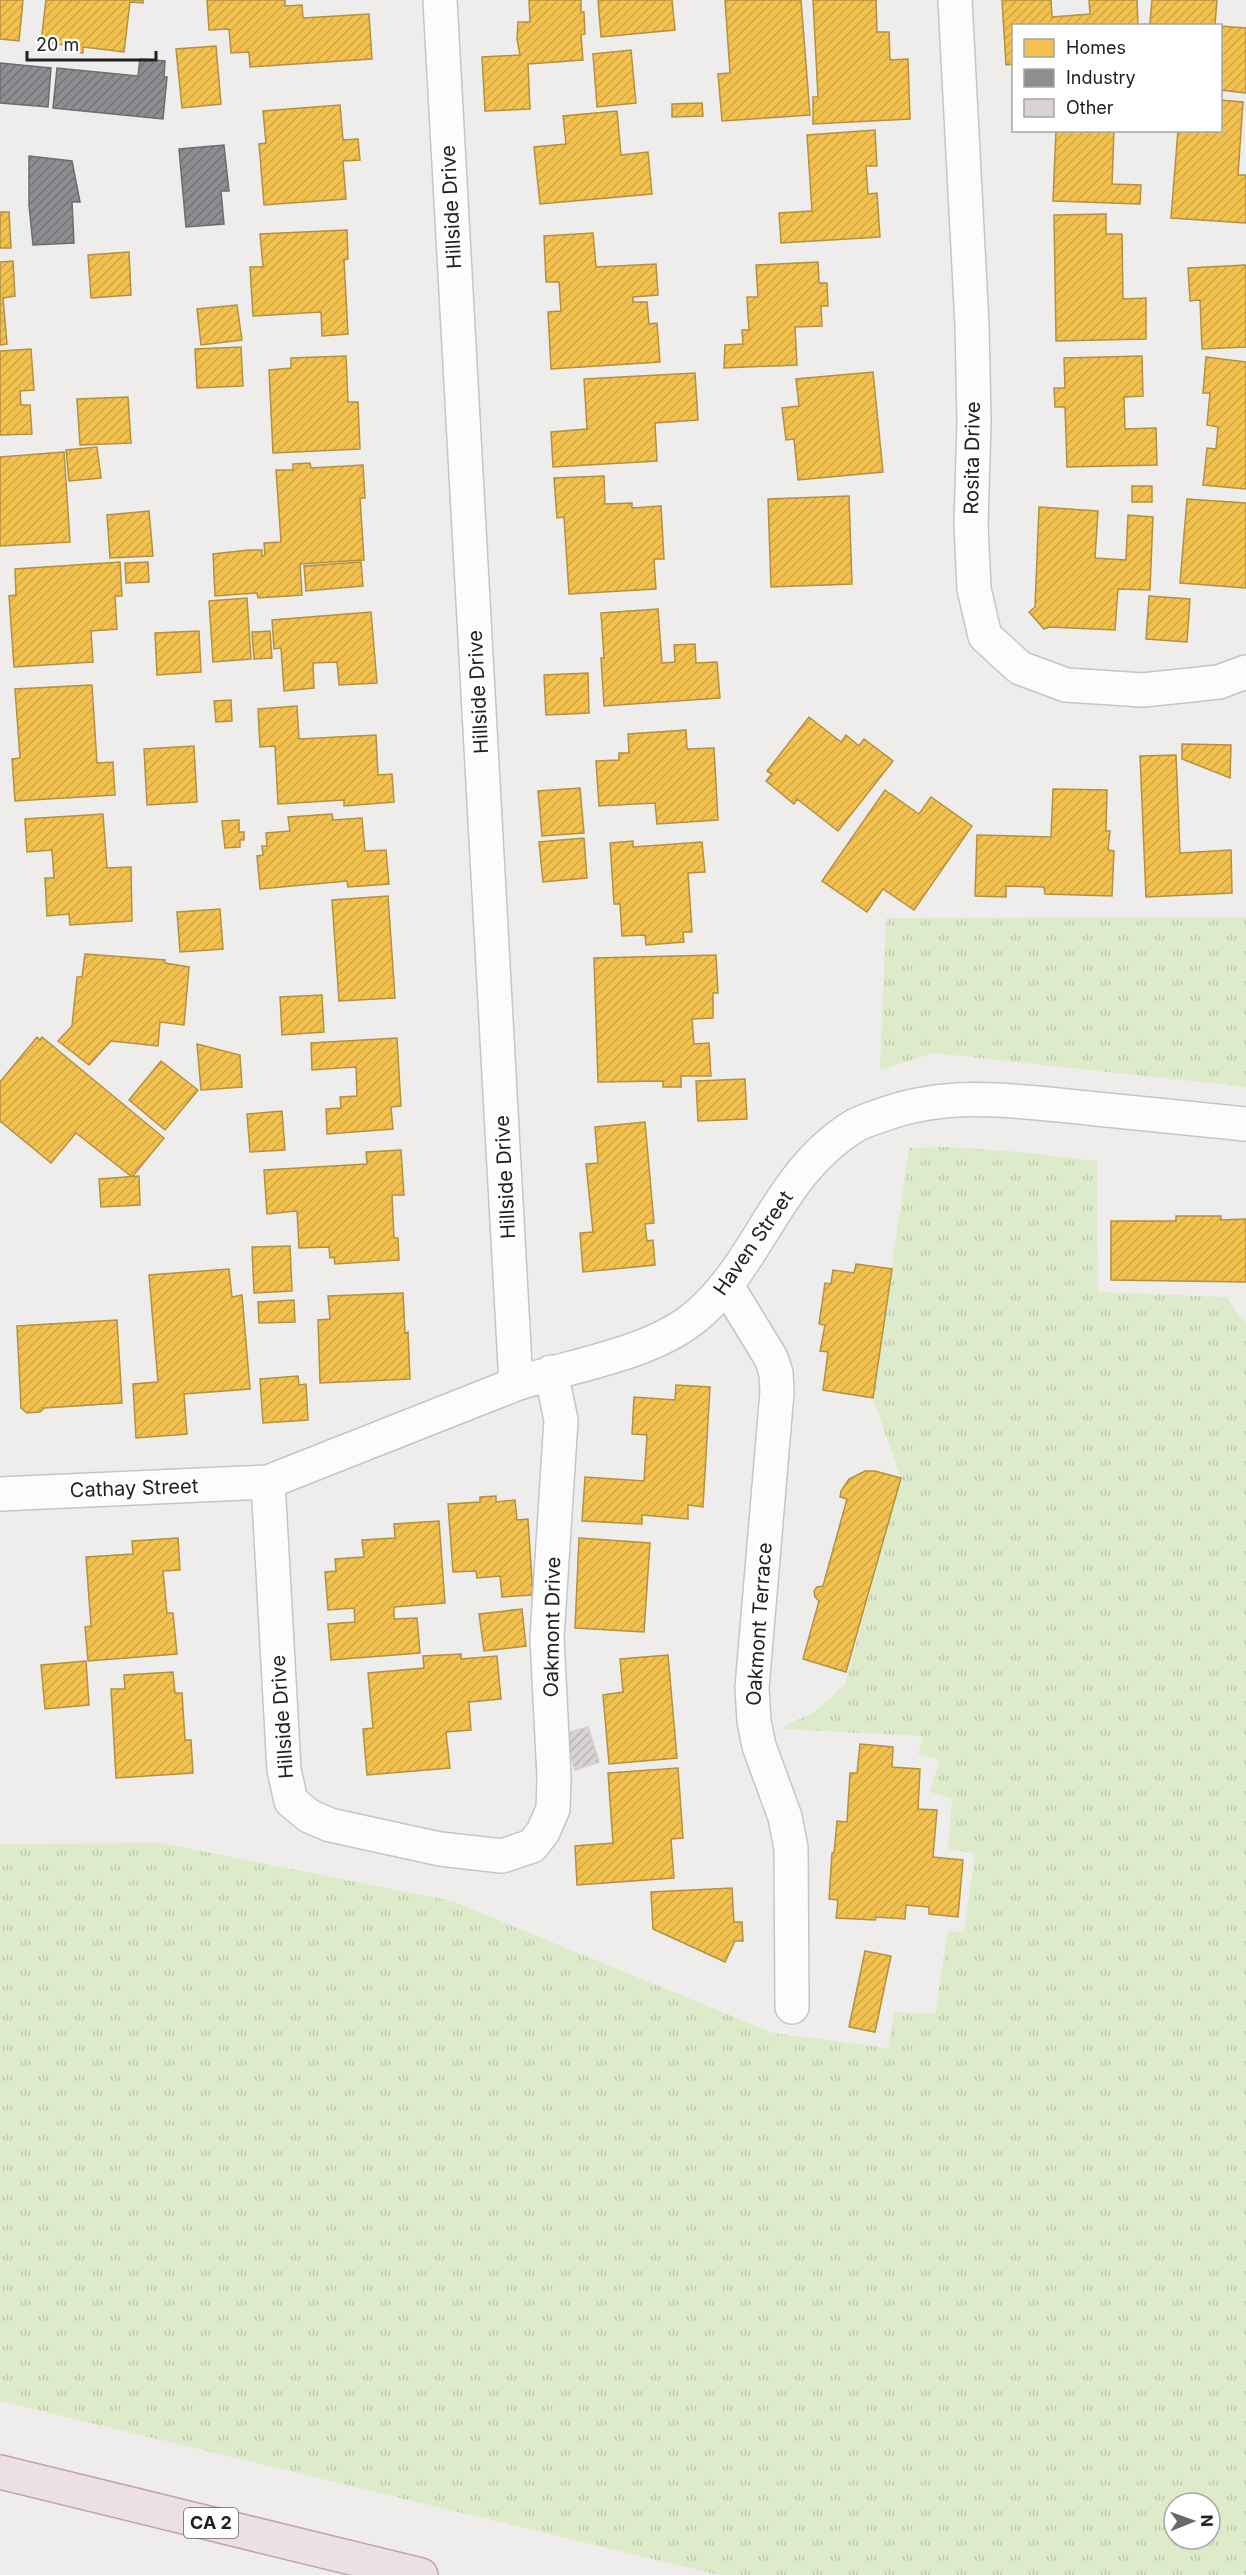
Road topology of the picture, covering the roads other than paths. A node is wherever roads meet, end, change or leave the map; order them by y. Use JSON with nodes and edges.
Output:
{"nodes":[{"id":1,"x":440,"y":0,"type":"edge"},
{"id":2,"x":955,"y":0,"type":"edge"},
{"id":3,"x":1246,"y":672,"type":"edge"},
{"id":4,"x":1246,"y":1124,"type":"edge"},
{"id":5,"x":727,"y":1286,"type":"junction"},
{"id":6,"x":551,"y":1372,"type":"junction"},
{"id":7,"x":516,"y":1384,"type":"junction"},
{"id":8,"x":268,"y":1482,"type":"junction"},
{"id":9,"x":0,"y":1494,"type":"edge"},
{"id":10,"x":502,"y":1856,"type":"joint"},
{"id":11,"x":792,"y":2007,"type":"dead end"},
{"id":12,"x":0,"y":2472,"type":"edge"},
{"id":13,"x":421,"y":2575,"type":"edge"}],
"edges":[{"from":1,"to":7,"type":"street","name":"Hillside Drive"},
{"from":2,"to":3,"type":"street","name":"Rosita Drive"},
{"from":4,"to":5,"type":"street","name":"Haven Street"},
{"from":5,"to":6,"type":"street","name":"Haven Street"},
{"from":5,"to":11,"type":"street","name":"Oakmont Terrace"},
{"from":6,"to":7,"type":"street","name":"Haven Street"},
{"from":6,"to":10,"type":"street","name":"Oakmont Drive"},
{"from":7,"to":8,"type":"street","name":"Haven Street"},
{"from":8,"to":9,"type":"street","name":"Cathay Street"},
{"from":8,"to":10,"type":"street","name":"Hillside Drive"},
{"from":12,"to":13,"type":"highway","number":"CA 2"}]}
